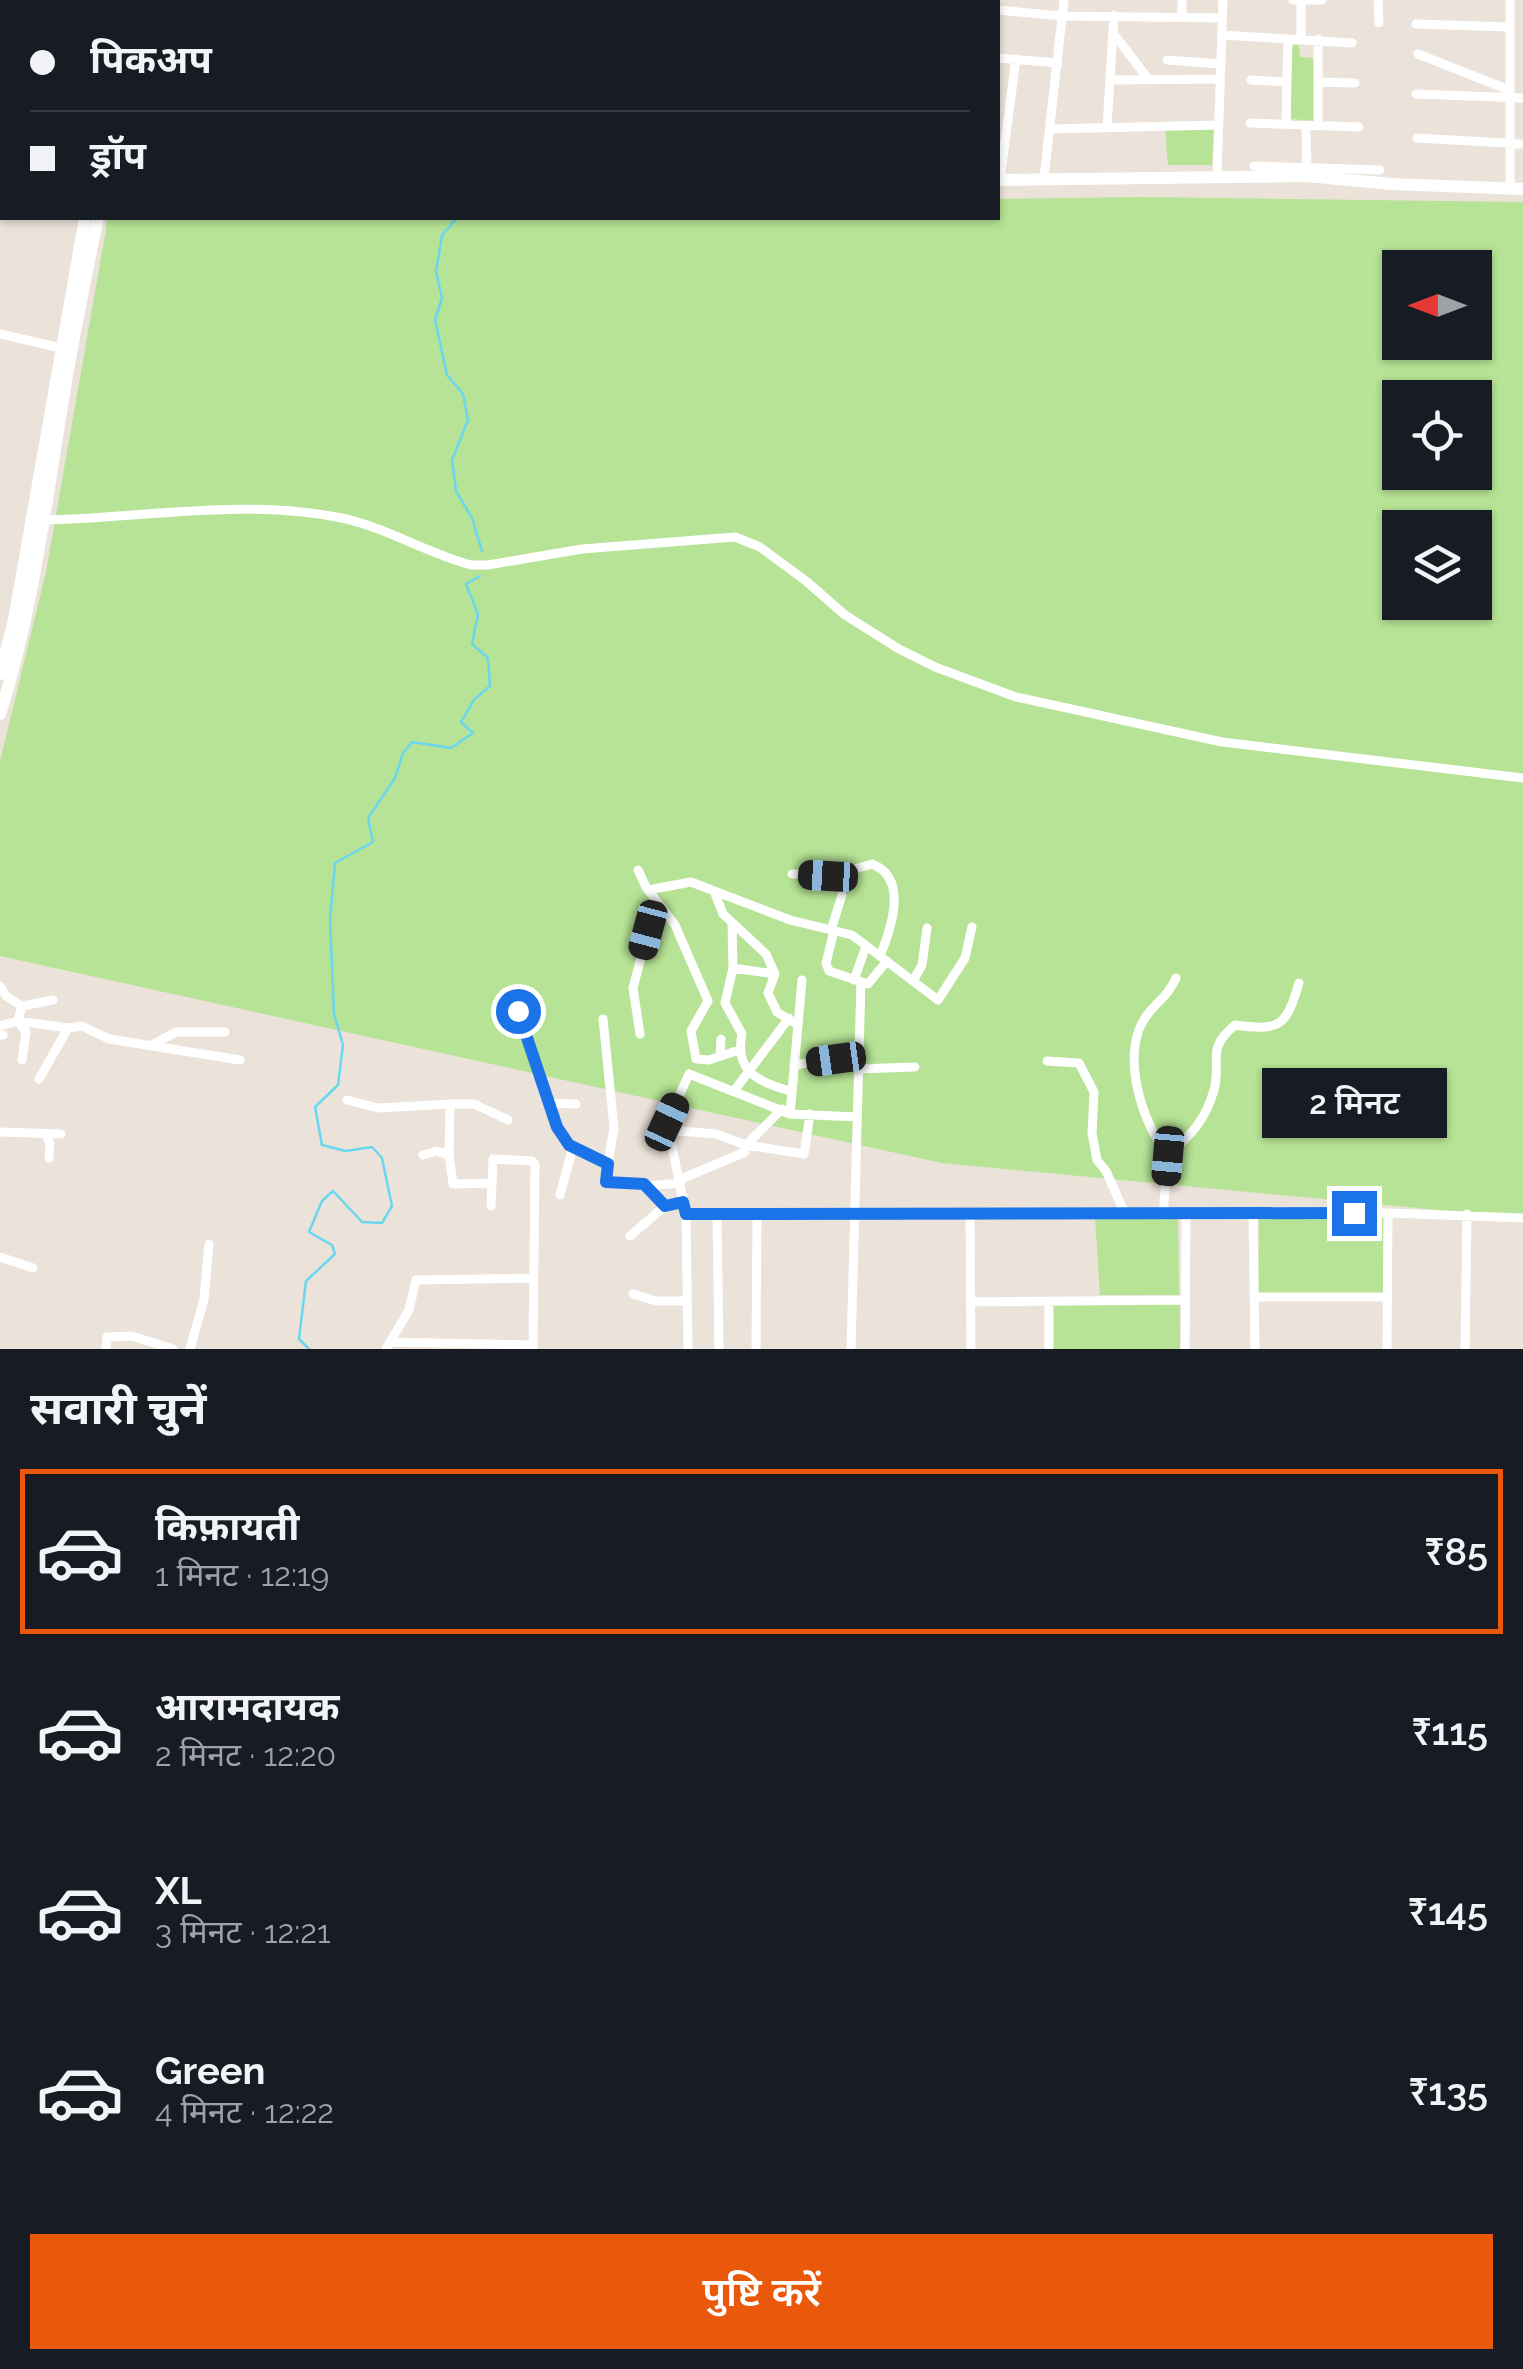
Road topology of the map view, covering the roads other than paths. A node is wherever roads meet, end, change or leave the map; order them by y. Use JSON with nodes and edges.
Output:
{"nodes":[{"id":1,"x":1024,"y":0,"type":"edge"},
{"id":2,"x":1064,"y":0,"type":"edge"},
{"id":3,"x":1182,"y":0,"type":"edge"},
{"id":4,"x":1223,"y":0,"type":"edge"},
{"id":5,"x":1293,"y":0,"type":"edge"},
{"id":6,"x":1301,"y":0,"type":"edge"},
{"id":7,"x":1322,"y":0,"type":"edge"},
{"id":8,"x":1378,"y":0,"type":"edge"},
{"id":9,"x":1510,"y":0,"type":"edge"},
{"id":10,"x":1000,"y":10,"type":"edge"},
{"id":11,"x":1022,"y":13,"type":"junction"},
{"id":12,"x":1114,"y":15,"type":"junction"},
{"id":13,"x":1062,"y":16,"type":"junction"},
{"id":14,"x":1182,"y":16,"type":"junction"},
{"id":15,"x":1222,"y":18,"type":"junction"},
{"id":16,"x":1379,"y":23,"type":"dead end"},
{"id":17,"x":1416,"y":24,"type":"dead end"},
{"id":18,"x":1509,"y":26,"type":"junction"},
{"id":19,"x":1113,"y":33,"type":"junction"},
{"id":20,"x":1222,"y":35,"type":"junction"},
{"id":21,"x":1301,"y":39,"type":"junction"},
{"id":22,"x":1288,"y":40,"type":"junction"},
{"id":23,"x":1318,"y":40,"type":"junction"},
{"id":24,"x":1352,"y":43,"type":"dead end"},
{"id":25,"x":1418,"y":54,"type":"dead end"},
{"id":26,"x":1508,"y":54,"type":"junction"},
{"id":27,"x":1523,"y":55,"type":"edge"},
{"id":28,"x":1000,"y":58,"type":"edge"},
{"id":29,"x":1016,"y":60,"type":"junction"},
{"id":30,"x":1167,"y":60,"type":"dead end"},
{"id":31,"x":1058,"y":63,"type":"junction"},
{"id":32,"x":1221,"y":64,"type":"junction"},
{"id":33,"x":1220,"y":79,"type":"junction"},
{"id":34,"x":1110,"y":80,"type":"junction"},
{"id":35,"x":1149,"y":80,"type":"junction"},
{"id":36,"x":1252,"y":80,"type":"dead end"},
{"id":37,"x":1287,"y":82,"type":"junction"},
{"id":38,"x":1318,"y":82,"type":"junction"},
{"id":39,"x":1356,"y":83,"type":"dead end"},
{"id":40,"x":1416,"y":94,"type":"dead end"},
{"id":41,"x":1509,"y":94,"type":"junction"},
{"id":42,"x":1523,"y":98,"type":"edge"},
{"id":43,"x":1250,"y":123,"type":"dead end"},
{"id":44,"x":1219,"y":125,"type":"junction"},
{"id":45,"x":1286,"y":125,"type":"junction"},
{"id":46,"x":1312,"y":126,"type":"junction"},
{"id":47,"x":1360,"y":127,"type":"dead end"},
{"id":48,"x":1107,"y":128,"type":"junction"},
{"id":49,"x":1051,"y":129,"type":"junction"},
{"id":50,"x":1417,"y":138,"type":"dead end"},
{"id":51,"x":1510,"y":143,"type":"junction"},
{"id":52,"x":1523,"y":144,"type":"edge"},
{"id":53,"x":1254,"y":166,"type":"dead end"},
{"id":54,"x":1000,"y":167,"type":"edge"},
{"id":55,"x":1380,"y":170,"type":"dead end"},
{"id":56,"x":1307,"y":171,"type":"junction"},
{"id":57,"x":1217,"y":176,"type":"junction"},
{"id":58,"x":1044,"y":178,"type":"junction"},
{"id":59,"x":1000,"y":180,"type":"edge"},
{"id":60,"x":1516,"y":189,"type":"edge"},
{"id":61,"x":89,"y":220,"type":"edge"},
{"id":62,"x":0,"y":334,"type":"edge"},
{"id":63,"x":66,"y":349,"type":"junction"},
{"id":64,"x":44,"y":520,"type":"junction"},
{"id":65,"x":0,"y":674,"type":"edge"},
{"id":66,"x":0,"y":714,"type":"edge"},
{"id":67,"x":1523,"y":778,"type":"edge"},
{"id":68,"x":638,"y":870,"type":"dead end"},
{"id":69,"x":792,"y":874,"type":"dead end"},
{"id":70,"x":648,"y":890,"type":"junction"},
{"id":71,"x":714,"y":891,"type":"junction"},
{"id":72,"x":842,"y":895,"type":"dead end"},
{"id":73,"x":656,"y":900,"type":"junction"},
{"id":74,"x":732,"y":923,"type":"junction"},
{"id":75,"x":972,"y":927,"type":"dead end"},
{"id":76,"x":927,"y":928,"type":"dead end"},
{"id":77,"x":833,"y":930,"type":"junction"},
{"id":78,"x":866,"y":946,"type":"junction"},
{"id":79,"x":884,"y":958,"type":"junction"},
{"id":80,"x":733,"y":968,"type":"junction"},
{"id":81,"x":775,"y":974,"type":"junction"},
{"id":82,"x":1176,"y":978,"type":"dead end"},
{"id":83,"x":802,"y":980,"type":"dead end"},
{"id":84,"x":913,"y":980,"type":"junction"},
{"id":85,"x":857,"y":981,"type":"junction"},
{"id":86,"x":1298,"y":983,"type":"dead end"},
{"id":87,"x":0,"y":986,"type":"edge"},
{"id":88,"x":53,"y":1000,"type":"dead end"},
{"id":89,"x":22,"y":1006,"type":"junction"},
{"id":90,"x":518,"y":1011,"type":"dead end"},
{"id":91,"x":602,"y":1018,"type":"dead end"},
{"id":92,"x":18,"y":1020,"type":"junction"},
{"id":93,"x":794,"y":1021,"type":"junction"},
{"id":94,"x":68,"y":1028,"type":"junction"},
{"id":95,"x":1,"y":1032,"type":"edge"},
{"id":96,"x":226,"y":1032,"type":"dead end"},
{"id":97,"x":640,"y":1034,"type":"dead end"},
{"id":98,"x":721,"y":1039,"type":"dead end"},
{"id":99,"x":150,"y":1046,"type":"junction"},
{"id":100,"x":738,"y":1050,"type":"junction"},
{"id":101,"x":720,"y":1056,"type":"junction"},
{"id":102,"x":696,"y":1059,"type":"junction"},
{"id":103,"x":22,"y":1060,"type":"dead end"},
{"id":104,"x":240,"y":1060,"type":"dead end"},
{"id":105,"x":1048,"y":1061,"type":"dead end"},
{"id":106,"x":794,"y":1065,"type":"junction"},
{"id":107,"x":858,"y":1066,"type":"junction"},
{"id":108,"x":915,"y":1067,"type":"dead end"},
{"id":109,"x":750,"y":1071,"type":"junction"},
{"id":110,"x":688,"y":1074,"type":"junction"},
{"id":111,"x":39,"y":1079,"type":"dead end"},
{"id":112,"x":734,"y":1092,"type":"junction"},
{"id":113,"x":790,"y":1092,"type":"junction"},
{"id":114,"x":347,"y":1100,"type":"dead end"},
{"id":115,"x":549,"y":1103,"type":"junction"},
{"id":116,"x":450,"y":1104,"type":"junction"},
{"id":117,"x":576,"y":1104,"type":"dead end"},
{"id":118,"x":786,"y":1111,"type":"junction"},
{"id":119,"x":810,"y":1114,"type":"junction"},
{"id":120,"x":857,"y":1117,"type":"junction"},
{"id":121,"x":508,"y":1120,"type":"dead end"},
{"id":122,"x":668,"y":1130,"type":"junction"},
{"id":123,"x":0,"y":1132,"type":"edge"},
{"id":124,"x":46,"y":1134,"type":"junction"},
{"id":125,"x":61,"y":1134,"type":"dead end"},
{"id":126,"x":746,"y":1145,"type":"junction"},
{"id":127,"x":573,"y":1148,"type":"junction"},
{"id":128,"x":424,"y":1156,"type":"dead end"},
{"id":129,"x":449,"y":1156,"type":"junction"},
{"id":130,"x":1168,"y":1156,"type":"junction"},
{"id":131,"x":49,"y":1158,"type":"dead end"},
{"id":132,"x":608,"y":1164,"type":"junction"},
{"id":133,"x":679,"y":1182,"type":"junction"},
{"id":134,"x":492,"y":1183,"type":"junction"},
{"id":135,"x":646,"y":1186,"type":"junction"},
{"id":136,"x":560,"y":1195,"type":"dead end"},
{"id":137,"x":683,"y":1202,"type":"junction"},
{"id":138,"x":491,"y":1206,"type":"dead end"},
{"id":139,"x":665,"y":1206,"type":"junction"},
{"id":140,"x":1388,"y":1213,"type":"junction"},
{"id":141,"x":686,"y":1214,"type":"junction"},
{"id":142,"x":1124,"y":1214,"type":"junction"},
{"id":143,"x":1253,"y":1214,"type":"junction"},
{"id":144,"x":1467,"y":1214,"type":"junction"},
{"id":145,"x":718,"y":1215,"type":"junction"},
{"id":146,"x":756,"y":1215,"type":"junction"},
{"id":147,"x":1164,"y":1215,"type":"junction"},
{"id":148,"x":853,"y":1216,"type":"junction"},
{"id":149,"x":868,"y":1216,"type":"junction"},
{"id":150,"x":970,"y":1216,"type":"junction"},
{"id":151,"x":1186,"y":1216,"type":"junction"},
{"id":152,"x":1523,"y":1218,"type":"edge"},
{"id":153,"x":630,"y":1236,"type":"dead end"},
{"id":154,"x":852,"y":1240,"type":"junction"},
{"id":155,"x":209,"y":1244,"type":"dead end"},
{"id":156,"x":0,"y":1257,"type":"edge"},
{"id":157,"x":32,"y":1268,"type":"dead end"},
{"id":158,"x":534,"y":1278,"type":"junction"},
{"id":159,"x":634,"y":1294,"type":"dead end"},
{"id":160,"x":1254,"y":1296,"type":"junction"},
{"id":161,"x":1387,"y":1297,"type":"junction"},
{"id":162,"x":1184,"y":1300,"type":"junction"},
{"id":163,"x":687,"y":1301,"type":"junction"},
{"id":164,"x":1049,"y":1301,"type":"junction"},
{"id":165,"x":971,"y":1302,"type":"junction"},
{"id":166,"x":388,"y":1345,"type":"edge"},
{"id":167,"x":464,"y":1346,"type":"edge"},
{"id":168,"x":533,"y":1347,"type":"edge"},
{"id":169,"x":106,"y":1349,"type":"edge"},
{"id":170,"x":173,"y":1349,"type":"edge"},
{"id":171,"x":190,"y":1349,"type":"edge"},
{"id":172,"x":688,"y":1349,"type":"edge"},
{"id":173,"x":719,"y":1349,"type":"edge"},
{"id":174,"x":756,"y":1349,"type":"edge"},
{"id":175,"x":850,"y":1349,"type":"edge"},
{"id":176,"x":972,"y":1349,"type":"edge"},
{"id":177,"x":1048,"y":1349,"type":"edge"},
{"id":178,"x":1185,"y":1349,"type":"edge"},
{"id":179,"x":1255,"y":1349,"type":"edge"},
{"id":180,"x":1387,"y":1349,"type":"edge"},
{"id":181,"x":1464,"y":1349,"type":"edge"}],
"edges":[{"from":1,"to":11,"type":"street"},
{"from":2,"to":13,"type":"street"},
{"from":3,"to":14,"type":"street"},
{"from":4,"to":15,"type":"street"},
{"from":5,"to":6,"type":"street"},
{"from":6,"to":7,"type":"street"},
{"from":6,"to":21,"type":"street"},
{"from":8,"to":16,"type":"street"},
{"from":9,"to":18,"type":"street"},
{"from":10,"to":11,"type":"street"},
{"from":11,"to":13,"type":"street"},
{"from":12,"to":13,"type":"street"},
{"from":12,"to":14,"type":"street"},
{"from":12,"to":19,"type":"street"},
{"from":13,"to":31,"type":"street"},
{"from":14,"to":15,"type":"street"},
{"from":15,"to":20,"type":"street"},
{"from":17,"to":18,"type":"street"},
{"from":18,"to":26,"type":"street"},
{"from":19,"to":34,"type":"street"},
{"from":19,"to":35,"type":"street"},
{"from":20,"to":22,"type":"street"},
{"from":20,"to":32,"type":"street"},
{"from":21,"to":22,"type":"street"},
{"from":21,"to":23,"type":"street"},
{"from":22,"to":37,"type":"street"},
{"from":23,"to":24,"type":"street"},
{"from":23,"to":38,"type":"street"},
{"from":25,"to":41,"type":"street"},
{"from":26,"to":27,"type":"street"},
{"from":26,"to":41,"type":"street"},
{"from":28,"to":29,"type":"street"},
{"from":29,"to":31,"type":"street"},
{"from":29,"to":54,"type":"street"},
{"from":30,"to":32,"type":"street"},
{"from":31,"to":49,"type":"street"},
{"from":32,"to":33,"type":"street"},
{"from":33,"to":35,"type":"street"},
{"from":33,"to":44,"type":"street"},
{"from":34,"to":35,"type":"street"},
{"from":34,"to":48,"type":"street"},
{"from":36,"to":37,"type":"street"},
{"from":37,"to":45,"type":"street"},
{"from":38,"to":39,"type":"street"},
{"from":38,"to":46,"type":"street"},
{"from":40,"to":41,"type":"street"},
{"from":41,"to":42,"type":"street"},
{"from":41,"to":51,"type":"street"},
{"from":43,"to":45,"type":"street"},
{"from":44,"to":48,"type":"street"},
{"from":44,"to":57,"type":"street"},
{"from":45,"to":46,"type":"street"},
{"from":46,"to":47,"type":"street"},
{"from":46,"to":56,"type":"street"},
{"from":48,"to":49,"type":"street"},
{"from":49,"to":58,"type":"street"},
{"from":50,"to":51,"type":"street"},
{"from":51,"to":52,"type":"street"},
{"from":51,"to":60,"type":"street"},
{"from":53,"to":56,"type":"street"},
{"from":55,"to":56,"type":"street"},
{"from":56,"to":57,"type":"street"},
{"from":56,"to":60,"type":"street"},
{"from":57,"to":58,"type":"street"},
{"from":58,"to":59,"type":"street"},
{"from":61,"to":63,"type":"street"},
{"from":62,"to":63,"type":"street"},
{"from":63,"to":64,"type":"street"},
{"from":63,"to":65,"type":"street"},
{"from":64,"to":66,"type":"street"},
{"from":64,"to":67,"type":"street"},
{"from":68,"to":70,"type":"street"},
{"from":69,"to":79,"type":"street"},
{"from":70,"to":71,"type":"street"},
{"from":70,"to":73,"type":"street"},
{"from":71,"to":74,"type":"street"},
{"from":71,"to":77,"type":"street"},
{"from":72,"to":77,"type":"street"},
{"from":73,"to":97,"type":"street"},
{"from":73,"to":102,"type":"street"},
{"from":74,"to":80,"type":"street"},
{"from":74,"to":81,"type":"street"},
{"from":75,"to":84,"type":"street"},
{"from":76,"to":84,"type":"street"},
{"from":77,"to":78,"type":"street"},
{"from":77,"to":85,"type":"street"},
{"from":78,"to":79,"type":"street"},
{"from":78,"to":85,"type":"street"},
{"from":79,"to":84,"type":"street"},
{"from":79,"to":85,"type":"street"},
{"from":80,"to":81,"type":"street"},
{"from":80,"to":100,"type":"street"},
{"from":81,"to":93,"type":"street"},
{"from":82,"to":130,"type":"street"},
{"from":83,"to":93,"type":"street"},
{"from":85,"to":107,"type":"street"},
{"from":86,"to":130,"type":"street"},
{"from":87,"to":89,"type":"street"},
{"from":88,"to":89,"type":"street"},
{"from":89,"to":92,"type":"street"},
{"from":90,"to":115,"type":"street"},
{"from":91,"to":132,"type":"street"},
{"from":92,"to":94,"type":"street"},
{"from":92,"to":95,"type":"street"},
{"from":92,"to":103,"type":"street"},
{"from":93,"to":106,"type":"street"},
{"from":93,"to":109,"type":"street"},
{"from":94,"to":99,"type":"street"},
{"from":94,"to":111,"type":"street"},
{"from":96,"to":99,"type":"street"},
{"from":98,"to":101,"type":"street"},
{"from":99,"to":104,"type":"street"},
{"from":100,"to":101,"type":"street"},
{"from":100,"to":109,"type":"street"},
{"from":101,"to":102,"type":"street"},
{"from":102,"to":110,"type":"street"},
{"from":105,"to":142,"type":"street"},
{"from":106,"to":107,"type":"street"},
{"from":106,"to":113,"type":"street"},
{"from":107,"to":108,"type":"street"},
{"from":107,"to":120,"type":"street"},
{"from":109,"to":112,"type":"street"},
{"from":109,"to":113,"type":"street"},
{"from":110,"to":112,"type":"street"},
{"from":110,"to":122,"type":"street"},
{"from":112,"to":118,"type":"street"},
{"from":113,"to":118,"type":"street"},
{"from":114,"to":116,"type":"street"},
{"from":115,"to":117,"type":"street"},
{"from":115,"to":127,"type":"street"},
{"from":116,"to":121,"type":"street"},
{"from":116,"to":129,"type":"street"},
{"from":118,"to":119,"type":"street"},
{"from":118,"to":126,"type":"street"},
{"from":119,"to":120,"type":"street"},
{"from":119,"to":126,"type":"street"},
{"from":120,"to":148,"type":"street"},
{"from":122,"to":126,"type":"street"},
{"from":122,"to":133,"type":"street"},
{"from":123,"to":124,"type":"street"},
{"from":124,"to":125,"type":"street"},
{"from":124,"to":131,"type":"street"},
{"from":126,"to":133,"type":"street"},
{"from":127,"to":132,"type":"street"},
{"from":127,"to":136,"type":"street"},
{"from":128,"to":129,"type":"street"},
{"from":129,"to":134,"type":"street"},
{"from":130,"to":147,"type":"street"},
{"from":132,"to":135,"type":"street"},
{"from":133,"to":135,"type":"street"},
{"from":133,"to":137,"type":"street"},
{"from":134,"to":138,"type":"street"},
{"from":134,"to":158,"type":"street"},
{"from":135,"to":139,"type":"street"},
{"from":137,"to":139,"type":"street"},
{"from":137,"to":141,"type":"street"},
{"from":139,"to":153,"type":"street"},
{"from":140,"to":143,"type":"street"},
{"from":140,"to":144,"type":"street"},
{"from":140,"to":161,"type":"street"},
{"from":141,"to":145,"type":"street"},
{"from":141,"to":163,"type":"street"},
{"from":142,"to":147,"type":"street"},
{"from":142,"to":150,"type":"street"},
{"from":143,"to":151,"type":"street"},
{"from":143,"to":160,"type":"street"},
{"from":144,"to":152,"type":"street"},
{"from":144,"to":181,"type":"street"},
{"from":145,"to":146,"type":"street"},
{"from":145,"to":173,"type":"street"},
{"from":146,"to":148,"type":"street"},
{"from":146,"to":174,"type":"street"},
{"from":147,"to":151,"type":"street"},
{"from":148,"to":149,"type":"street"},
{"from":148,"to":154,"type":"street"},
{"from":149,"to":150,"type":"street"},
{"from":149,"to":154,"type":"street"},
{"from":150,"to":165,"type":"street"},
{"from":151,"to":162,"type":"street"},
{"from":154,"to":175,"type":"street"},
{"from":155,"to":171,"type":"street"},
{"from":156,"to":157,"type":"street"},
{"from":158,"to":166,"type":"street"},
{"from":158,"to":168,"type":"street"},
{"from":159,"to":163,"type":"street"},
{"from":160,"to":161,"type":"street"},
{"from":160,"to":179,"type":"street"},
{"from":161,"to":180,"type":"street"},
{"from":162,"to":164,"type":"street"},
{"from":162,"to":178,"type":"street"},
{"from":163,"to":172,"type":"street"},
{"from":164,"to":165,"type":"street"},
{"from":164,"to":177,"type":"street"},
{"from":165,"to":176,"type":"street"},
{"from":166,"to":167,"type":"street"},
{"from":167,"to":168,"type":"street"},
{"from":169,"to":170,"type":"street"}]}
